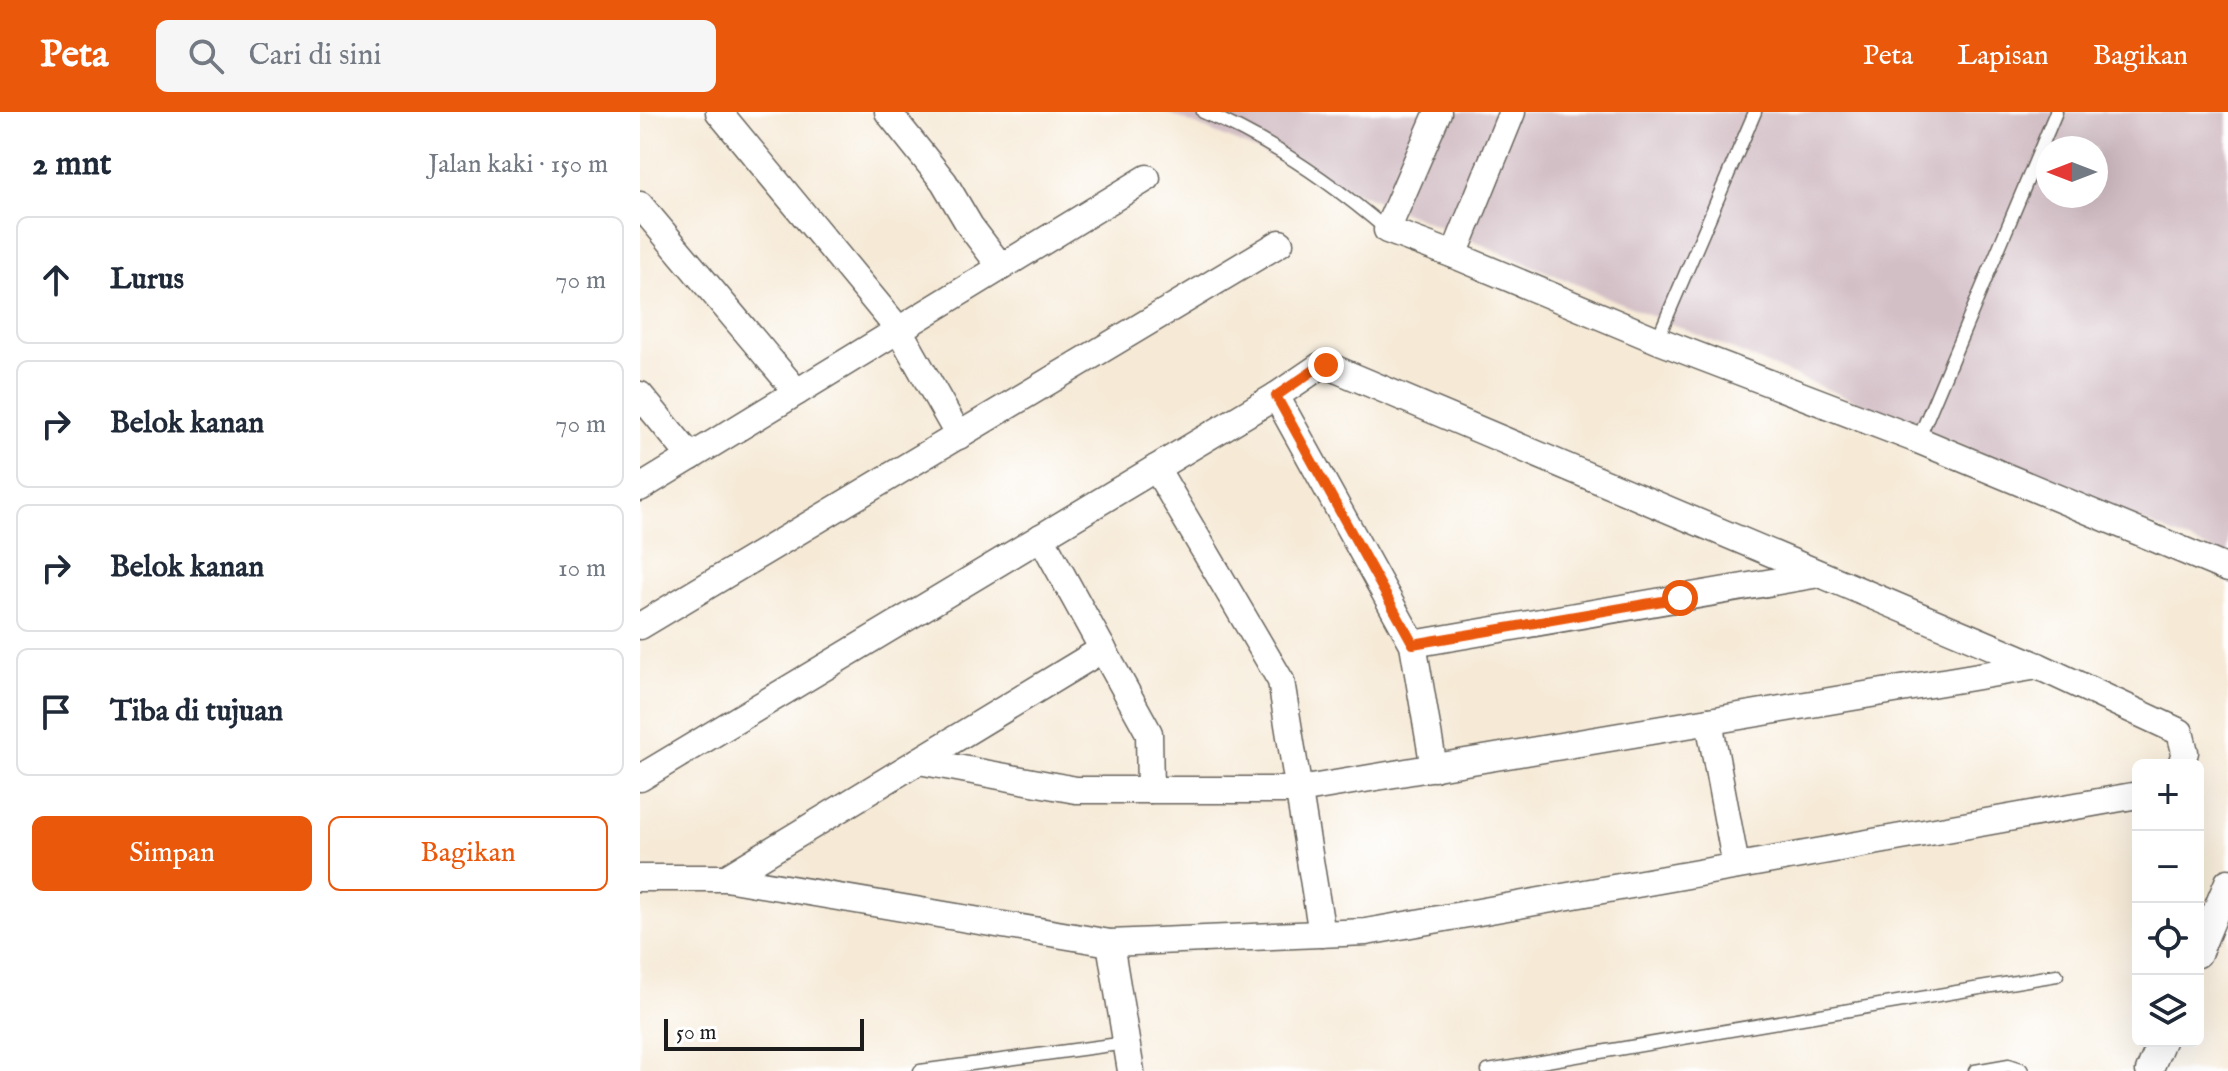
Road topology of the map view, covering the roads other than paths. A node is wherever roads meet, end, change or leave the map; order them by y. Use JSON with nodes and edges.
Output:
{"nodes":[{"id":1,"x":719,"y":112,"type":"edge"},
{"id":2,"x":888,"y":112,"type":"edge"},
{"id":3,"x":1203,"y":112,"type":"edge"},
{"id":4,"x":1438,"y":112,"type":"edge"},
{"id":5,"x":1512,"y":112,"type":"edge"},
{"id":6,"x":1755,"y":112,"type":"edge"},
{"id":7,"x":2056,"y":112,"type":"edge"},
{"id":8,"x":1147,"y":178,"type":"dead end"},
{"id":9,"x":640,"y":205,"type":"edge"},
{"id":10,"x":1387,"y":230,"type":"junction"},
{"id":11,"x":1280,"y":243,"type":"dead end"},
{"id":12,"x":1454,"y":255,"type":"junction"},
{"id":13,"x":1001,"y":267,"type":"junction"},
{"id":14,"x":899,"y":330,"type":"junction"},
{"id":15,"x":1657,"y":340,"type":"junction"},
{"id":16,"x":797,"y":392,"type":"junction"},
{"id":17,"x":640,"y":395,"type":"edge"},
{"id":18,"x":1276,"y":396,"type":"junction"},
{"id":19,"x":959,"y":436,"type":"junction"},
{"id":20,"x":1918,"y":440,"type":"junction"},
{"id":21,"x":691,"y":457,"type":"junction"},
{"id":22,"x":1156,"y":468,"type":"junction"},
{"id":23,"x":640,"y":488,"type":"edge"},
{"id":24,"x":1041,"y":537,"type":"junction"},
{"id":25,"x":2228,"y":569,"type":"edge"},
{"id":26,"x":1820,"y":573,"type":"junction"},
{"id":27,"x":640,"y":626,"type":"edge"},
{"id":28,"x":1413,"y":644,"type":"junction"},
{"id":29,"x":1103,"y":649,"type":"junction"},
{"id":30,"x":2038,"y":666,"type":"junction"},
{"id":31,"x":1709,"y":721,"type":"junction"},
{"id":32,"x":2183,"y":759,"type":"edge"},
{"id":33,"x":919,"y":761,"type":"junction"},
{"id":34,"x":1434,"y":768,"type":"junction"},
{"id":35,"x":640,"y":778,"type":"edge"},
{"id":36,"x":1150,"y":790,"type":"junction"},
{"id":37,"x":1299,"y":790,"type":"junction"},
{"id":38,"x":2132,"y":796,"type":"edge"},
{"id":39,"x":1736,"y":866,"type":"junction"},
{"id":40,"x":640,"y":878,"type":"edge"},
{"id":41,"x":726,"y":878,"type":"junction"},
{"id":42,"x":2227,"y":889,"type":"edge"},
{"id":43,"x":1322,"y":934,"type":"junction"},
{"id":44,"x":2204,"y":941,"type":"edge"},
{"id":45,"x":1110,"y":943,"type":"junction"},
{"id":46,"x":2057,"y":975,"type":"dead end"},
{"id":47,"x":1126,"y":1043,"type":"junction"},
{"id":48,"x":2159,"y":1047,"type":"edge"},
{"id":49,"x":920,"y":1071,"type":"edge"},
{"id":50,"x":1131,"y":1071,"type":"edge"},
{"id":51,"x":1488,"y":1071,"type":"edge"},
{"id":52,"x":1975,"y":1071,"type":"edge"},
{"id":53,"x":2022,"y":1071,"type":"edge"},
{"id":54,"x":2149,"y":1071,"type":"edge"}],
"edges":[{"from":1,"to":14,"type":"street"},
{"from":2,"to":13,"type":"street"},
{"from":3,"to":10,"type":"lane"},
{"from":4,"to":10,"type":"street"},
{"from":5,"to":12,"type":"street"},
{"from":6,"to":15,"type":"lane"},
{"from":7,"to":20,"type":"lane"},
{"from":8,"to":13,"type":"street"},
{"from":9,"to":16,"type":"street"},
{"from":10,"to":12,"type":"street"},
{"from":11,"to":19,"type":"street"},
{"from":12,"to":15,"type":"street"},
{"from":13,"to":14,"type":"street"},
{"from":14,"to":16,"type":"street"},
{"from":14,"to":19,"type":"street"},
{"from":15,"to":20,"type":"street"},
{"from":16,"to":21,"type":"street"},
{"from":17,"to":21,"type":"street"},
{"from":18,"to":22,"type":"street"},
{"from":18,"to":26,"type":"street"},
{"from":18,"to":28,"type":"street"},
{"from":19,"to":27,"type":"street"},
{"from":20,"to":25,"type":"street"},
{"from":21,"to":23,"type":"street"},
{"from":22,"to":24,"type":"street"},
{"from":22,"to":37,"type":"street"},
{"from":24,"to":29,"type":"street"},
{"from":24,"to":35,"type":"street"},
{"from":26,"to":28,"type":"street"},
{"from":26,"to":30,"type":"street"},
{"from":28,"to":34,"type":"street"},
{"from":29,"to":33,"type":"street"},
{"from":29,"to":36,"type":"street"},
{"from":30,"to":31,"type":"street"},
{"from":30,"to":32,"type":"street"},
{"from":31,"to":34,"type":"street"},
{"from":31,"to":39,"type":"street"},
{"from":33,"to":36,"type":"street"},
{"from":33,"to":41,"type":"street"},
{"from":34,"to":37,"type":"street"},
{"from":36,"to":37,"type":"street"},
{"from":37,"to":43,"type":"street"},
{"from":38,"to":39,"type":"street"},
{"from":39,"to":43,"type":"street"},
{"from":40,"to":41,"type":"street"},
{"from":41,"to":45,"type":"street"},
{"from":42,"to":44,"type":"street"},
{"from":43,"to":45,"type":"street"},
{"from":45,"to":47,"type":"street"},
{"from":46,"to":51,"type":"lane"},
{"from":47,"to":49,"type":"lane"},
{"from":47,"to":50,"type":"street"},
{"from":48,"to":54,"type":"street"},
{"from":52,"to":53,"type":"lane"}]}
